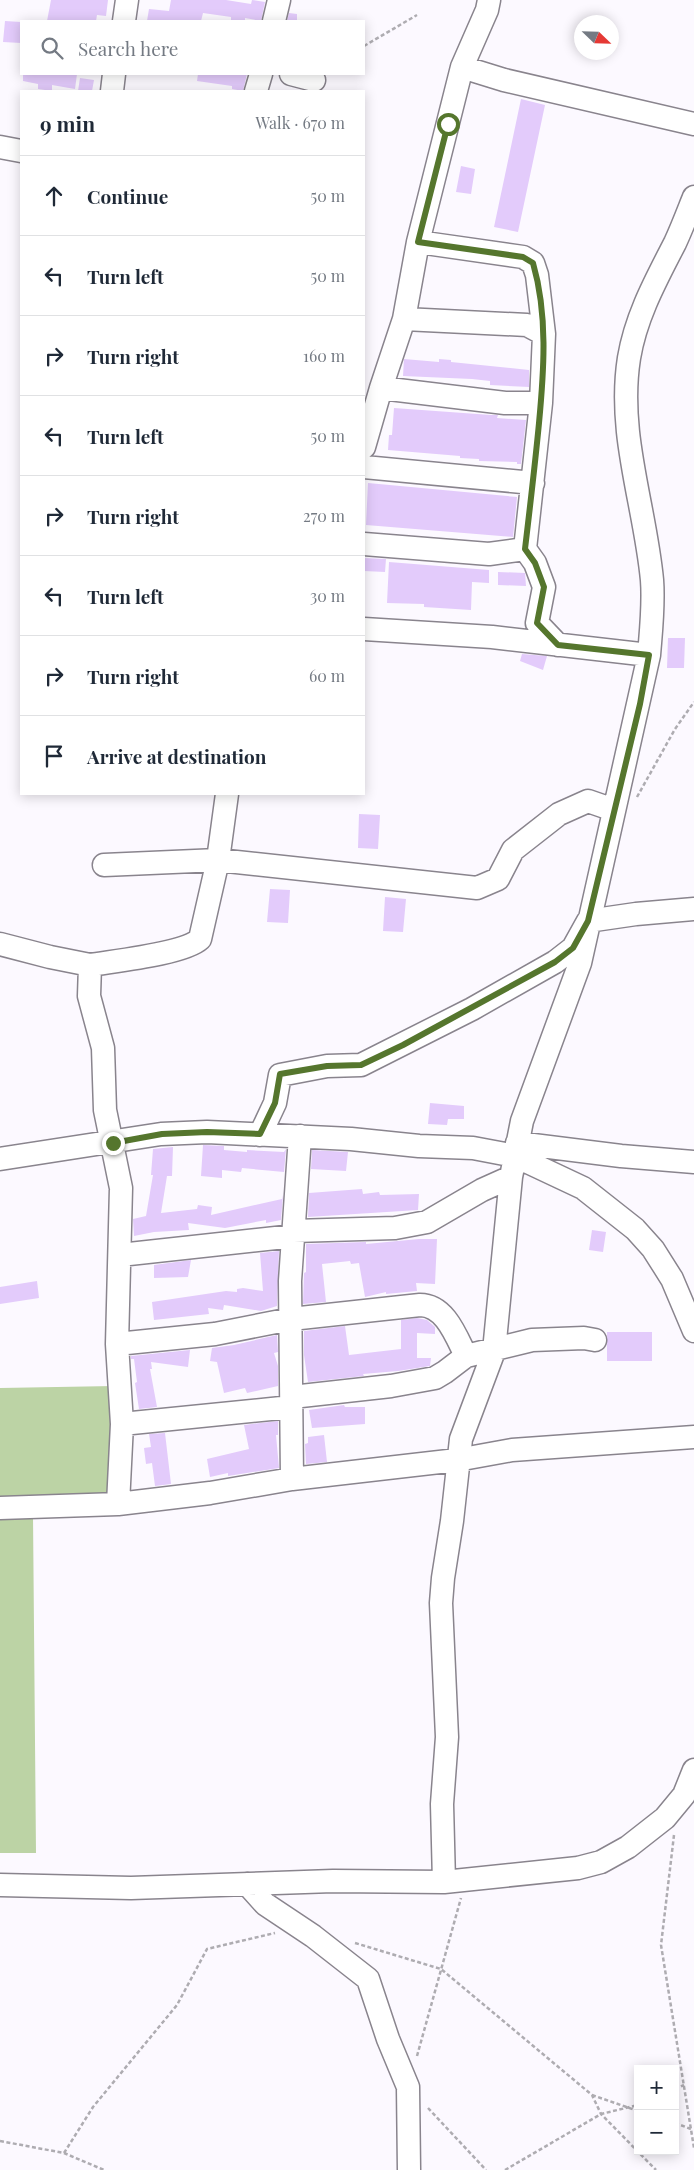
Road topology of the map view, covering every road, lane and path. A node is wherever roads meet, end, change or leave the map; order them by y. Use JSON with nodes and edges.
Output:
{"nodes":[{"id":1,"x":128,"y":0,"type":"edge"},
{"id":2,"x":278,"y":0,"type":"edge"},
{"id":3,"x":489,"y":0,"type":"edge"},
{"id":4,"x":417,"y":15,"type":"dead end"},
{"id":5,"x":124,"y":20,"type":"edge"},
{"id":6,"x":274,"y":20,"type":"edge"},
{"id":7,"x":365,"y":45,"type":"edge"},
{"id":8,"x":462,"y":67,"type":"junction"},
{"id":9,"x":114,"y":75,"type":"edge"},
{"id":10,"x":261,"y":75,"type":"edge"},
{"id":11,"x":295,"y":75,"type":"edge"},
{"id":12,"x":314,"y":80,"type":"dead end"},
{"id":13,"x":112,"y":90,"type":"edge"},
{"id":14,"x":256,"y":90,"type":"edge"},
{"id":15,"x":694,"y":124,"type":"edge"},
{"id":16,"x":0,"y":147,"type":"edge"},
{"id":17,"x":20,"y":151,"type":"edge"},
{"id":18,"x":694,"y":197,"type":"edge"},
{"id":19,"x":418,"y":242,"type":"junction"},
{"id":20,"x":404,"y":319,"type":"junction"},
{"id":21,"x":544,"y":334,"type":"junction"},
{"id":22,"x":381,"y":388,"type":"junction"},
{"id":23,"x":541,"y":403,"type":"junction"},
{"id":24,"x":365,"y":444,"type":"edge"},
{"id":25,"x":365,"y":467,"type":"edge"},
{"id":26,"x":533,"y":483,"type":"junction"},
{"id":27,"x":365,"y":544,"type":"edge"},
{"id":28,"x":525,"y":549,"type":"junction"},
{"id":29,"x":365,"y":629,"type":"edge"},
{"id":30,"x":558,"y":645,"type":"junction"},
{"id":31,"x":649,"y":655,"type":"junction"},
{"id":32,"x":694,"y":702,"type":"edge"},
{"id":33,"x":227,"y":795,"type":"edge"},
{"id":34,"x":636,"y":799,"type":"dead end"},
{"id":35,"x":614,"y":810,"type":"junction"},
{"id":36,"x":218,"y":860,"type":"junction"},
{"id":37,"x":104,"y":865,"type":"dead end"},
{"id":38,"x":694,"y":909,"type":"edge"},
{"id":39,"x":588,"y":921,"type":"junction"},
{"id":40,"x":0,"y":944,"type":"edge"},
{"id":41,"x":90,"y":965,"type":"junction"},
{"id":42,"x":260,"y":1134,"type":"junction"},
{"id":43,"x":300,"y":1136,"type":"junction"},
{"id":44,"x":113,"y":1143,"type":"junction"},
{"id":45,"x":0,"y":1159,"type":"edge"},
{"id":46,"x":514,"y":1159,"type":"junction"},
{"id":47,"x":694,"y":1162,"type":"edge"},
{"id":48,"x":294,"y":1234,"type":"junction"},
{"id":49,"x":120,"y":1255,"type":"junction"},
{"id":50,"x":291,"y":1319,"type":"junction"},
{"id":51,"x":694,"y":1331,"type":"edge"},
{"id":52,"x":595,"y":1340,"type":"dead end"},
{"id":53,"x":117,"y":1344,"type":"junction"},
{"id":54,"x":494,"y":1351,"type":"junction"},
{"id":55,"x":466,"y":1356,"type":"junction"},
{"id":56,"x":291,"y":1402,"type":"junction"},
{"id":57,"x":122,"y":1424,"type":"junction"},
{"id":58,"x":694,"y":1437,"type":"edge"},
{"id":59,"x":457,"y":1460,"type":"junction"},
{"id":60,"x":292,"y":1479,"type":"junction"},
{"id":61,"x":118,"y":1504,"type":"junction"},
{"id":62,"x":0,"y":1508,"type":"edge"},
{"id":63,"x":694,"y":1770,"type":"edge"},
{"id":64,"x":689,"y":1794,"type":"edge"},
{"id":65,"x":674,"y":1831,"type":"dead end"},
{"id":66,"x":455,"y":1881,"type":"junction"},
{"id":67,"x":247,"y":1884,"type":"junction"},
{"id":68,"x":0,"y":1885,"type":"edge"},
{"id":69,"x":299,"y":1927,"type":"junction"},
{"id":70,"x":346,"y":1941,"type":"dead end"},
{"id":71,"x":441,"y":1969,"type":"junction"},
{"id":72,"x":416,"y":2060,"type":"dead end"},
{"id":73,"x":684,"y":2085,"type":"junction"},
{"id":74,"x":679,"y":2087,"type":"edge"},
{"id":75,"x":592,"y":2096,"type":"junction"},
{"id":76,"x":634,"y":2107,"type":"edge"},
{"id":77,"x":428,"y":2108,"type":"dead end"},
{"id":78,"x":631,"y":2108,"type":"junction"},
{"id":79,"x":636,"y":2110,"type":"edge"},
{"id":80,"x":601,"y":2114,"type":"junction"},
{"id":81,"x":679,"y":2124,"type":"edge"},
{"id":82,"x":691,"y":2129,"type":"junction"},
{"id":83,"x":0,"y":2141,"type":"edge"},
{"id":84,"x":694,"y":2148,"type":"edge"},
{"id":85,"x":64,"y":2153,"type":"junction"},
{"id":86,"x":104,"y":2170,"type":"edge"},
{"id":87,"x":409,"y":2170,"type":"edge"},
{"id":88,"x":486,"y":2170,"type":"edge"},
{"id":89,"x":505,"y":2170,"type":"edge"},
{"id":90,"x":656,"y":2170,"type":"edge"}],
"edges":[{"from":1,"to":5,"type":"street"},
{"from":2,"to":6,"type":"street"},
{"from":3,"to":8,"type":"street"},
{"from":4,"to":7,"type":"path"},
{"from":8,"to":15,"type":"street"},
{"from":8,"to":19,"type":"street"},
{"from":9,"to":13,"type":"street"},
{"from":10,"to":14,"type":"street"},
{"from":11,"to":12,"type":"street"},
{"from":16,"to":17,"type":"street"},
{"from":18,"to":31,"type":"street"},
{"from":19,"to":20,"type":"street"},
{"from":19,"to":21,"type":"street"},
{"from":20,"to":21,"type":"street"},
{"from":20,"to":22,"type":"street"},
{"from":21,"to":23,"type":"street"},
{"from":22,"to":23,"type":"street"},
{"from":22,"to":24,"type":"street"},
{"from":23,"to":26,"type":"street"},
{"from":25,"to":26,"type":"street"},
{"from":26,"to":28,"type":"street"},
{"from":27,"to":28,"type":"street"},
{"from":28,"to":30,"type":"street"},
{"from":29,"to":30,"type":"street"},
{"from":30,"to":31,"type":"street"},
{"from":31,"to":35,"type":"street"},
{"from":32,"to":34,"type":"path"},
{"from":33,"to":36,"type":"street"},
{"from":35,"to":36,"type":"street"},
{"from":35,"to":39,"type":"street"},
{"from":36,"to":37,"type":"street"},
{"from":36,"to":41,"type":"street"},
{"from":38,"to":39,"type":"street"},
{"from":39,"to":42,"type":"street"},
{"from":39,"to":46,"type":"street"},
{"from":40,"to":41,"type":"street"},
{"from":41,"to":44,"type":"street"},
{"from":42,"to":43,"type":"street"},
{"from":42,"to":44,"type":"street"},
{"from":43,"to":46,"type":"street"},
{"from":43,"to":48,"type":"street"},
{"from":44,"to":45,"type":"street"},
{"from":44,"to":49,"type":"street"},
{"from":46,"to":47,"type":"street"},
{"from":46,"to":48,"type":"street"},
{"from":46,"to":51,"type":"street"},
{"from":46,"to":54,"type":"street"},
{"from":48,"to":49,"type":"street"},
{"from":48,"to":50,"type":"street"},
{"from":49,"to":53,"type":"street"},
{"from":50,"to":53,"type":"street"},
{"from":50,"to":55,"type":"street"},
{"from":50,"to":56,"type":"street"},
{"from":52,"to":54,"type":"street"},
{"from":53,"to":57,"type":"street"},
{"from":54,"to":55,"type":"street"},
{"from":54,"to":59,"type":"street"},
{"from":55,"to":56,"type":"street"},
{"from":56,"to":57,"type":"street"},
{"from":56,"to":60,"type":"street"},
{"from":57,"to":61,"type":"street"},
{"from":58,"to":59,"type":"street"},
{"from":59,"to":60,"type":"street"},
{"from":59,"to":66,"type":"street"},
{"from":60,"to":61,"type":"street"},
{"from":61,"to":62,"type":"street"},
{"from":63,"to":64,"type":"street"},
{"from":64,"to":66,"type":"street"},
{"from":65,"to":73,"type":"path"},
{"from":66,"to":67,"type":"street"},
{"from":66,"to":71,"type":"path"},
{"from":67,"to":68,"type":"street"},
{"from":67,"to":69,"type":"street"},
{"from":69,"to":85,"type":"path"},
{"from":69,"to":87,"type":"street"},
{"from":70,"to":71,"type":"path"},
{"from":71,"to":72,"type":"path"},
{"from":71,"to":75,"type":"path"},
{"from":73,"to":74,"type":"path"},
{"from":73,"to":82,"type":"path"},
{"from":75,"to":78,"type":"path"},
{"from":75,"to":80,"type":"path"},
{"from":76,"to":78,"type":"path"},
{"from":77,"to":88,"type":"path"},
{"from":78,"to":79,"type":"path"},
{"from":78,"to":80,"type":"path"},
{"from":80,"to":89,"type":"path"},
{"from":80,"to":90,"type":"path"},
{"from":81,"to":82,"type":"path"},
{"from":82,"to":84,"type":"path"},
{"from":83,"to":85,"type":"path"},
{"from":85,"to":86,"type":"path"}]}
